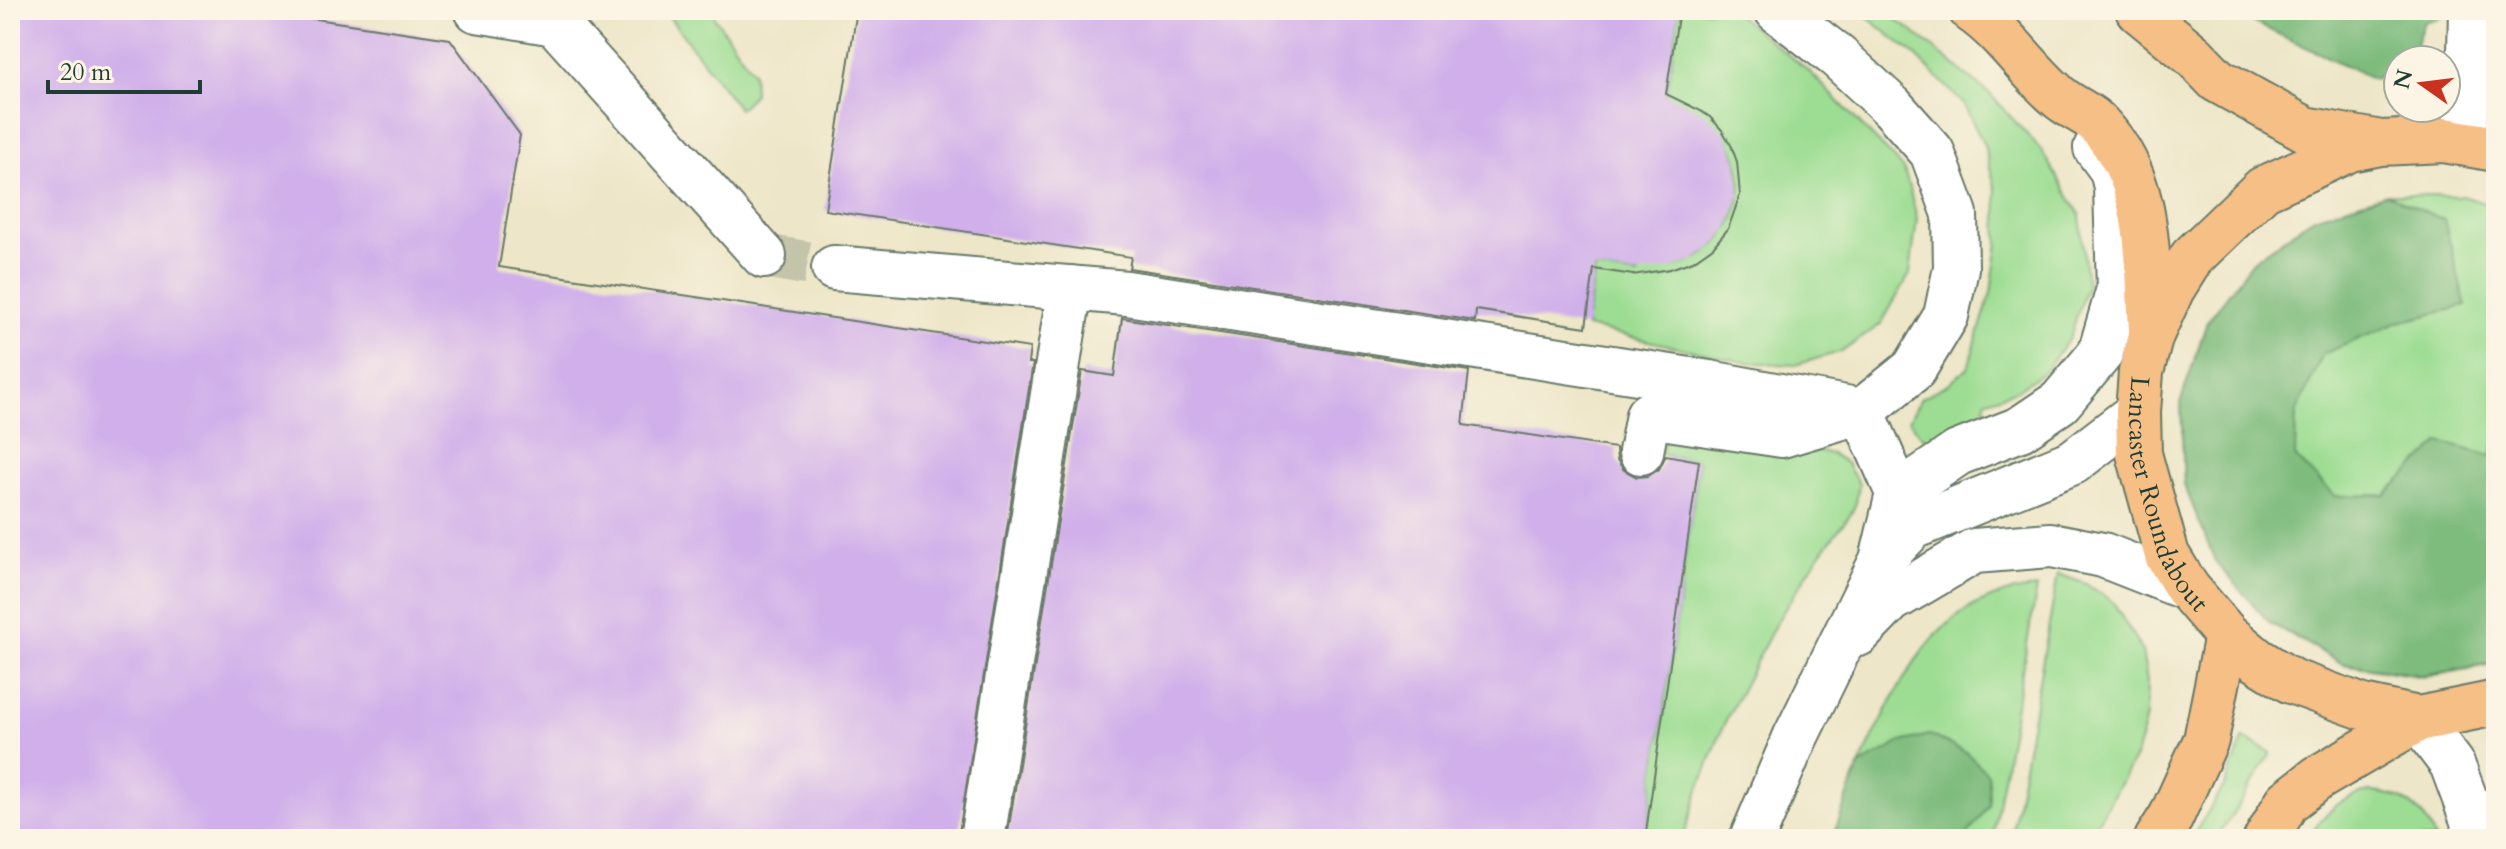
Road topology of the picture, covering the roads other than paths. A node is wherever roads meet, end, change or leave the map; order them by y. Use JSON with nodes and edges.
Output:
{"nodes":[{"id":1,"x":477,"y":10,"type":"edge"},
{"id":2,"x":1777,"y":10,"type":"edge"},
{"id":3,"x":1971,"y":10,"type":"edge"},
{"id":4,"x":2138,"y":10,"type":"edge"},
{"id":5,"x":2471,"y":10,"type":"edge"},
{"id":6,"x":2059,"y":97,"type":"junction"},
{"id":7,"x":2381,"y":143,"type":"junction"},
{"id":8,"x":2479,"y":146,"type":"edge"},
{"id":9,"x":764,"y":256,"type":"tunnel mouth"},
{"id":10,"x":834,"y":268,"type":"tunnel mouth"},
{"id":11,"x":1070,"y":288,"type":"junction"},
{"id":12,"x":2151,"y":335,"type":"junction"},
{"id":13,"x":1862,"y":411,"type":"junction"},
{"id":14,"x":2138,"y":412,"type":"junction"},
{"id":15,"x":1641,"y":452,"type":"dead end"},
{"id":16,"x":1906,"y":510,"type":"junction"},
{"id":17,"x":2187,"y":588,"type":"junction"},
{"id":18,"x":2227,"y":635,"type":"junction"},
{"id":19,"x":1831,"y":662,"type":"junction"},
{"id":20,"x":2496,"y":703,"type":"edge"},
{"id":21,"x":2418,"y":719,"type":"junction"},
{"id":22,"x":982,"y":839,"type":"edge"},
{"id":23,"x":1752,"y":839,"type":"edge"},
{"id":24,"x":2157,"y":839,"type":"edge"},
{"id":25,"x":2266,"y":839,"type":"edge"},
{"id":26,"x":2477,"y":839,"type":"edge"}],
"edges":[{"from":1,"to":9,"type":"street"},
{"from":2,"to":13,"type":"street"},
{"from":3,"to":6,"type":"main road"},
{"from":4,"to":7,"type":"main road"},
{"from":5,"to":8,"type":"street"},
{"from":6,"to":12,"type":"main road"},
{"from":6,"to":16,"type":"street"},
{"from":7,"to":8,"type":"main road","name":"Lancaster Roundabout"},
{"from":7,"to":12,"type":"main road","name":"Lancaster Roundabout"},
{"from":10,"to":11,"type":"street"},
{"from":11,"to":13,"type":"street"},
{"from":11,"to":22,"type":"street"},
{"from":12,"to":14,"type":"main road","name":"Lancaster Roundabout"},
{"from":13,"to":15,"type":"street"},
{"from":13,"to":16,"type":"street"},
{"from":14,"to":16,"type":"street"},
{"from":14,"to":17,"type":"main road","name":"Lancaster Roundabout"},
{"from":16,"to":19,"type":"street"},
{"from":17,"to":18,"type":"main road","name":"Lancaster Roundabout"},
{"from":17,"to":19,"type":"street"},
{"from":18,"to":21,"type":"main road","name":"Lancaster Roundabout"},
{"from":18,"to":24,"type":"main road"},
{"from":19,"to":23,"type":"street"},
{"from":20,"to":21,"type":"main road","name":"Lancaster Roundabout"},
{"from":21,"to":25,"type":"main road"},
{"from":21,"to":26,"type":"street"}]}
